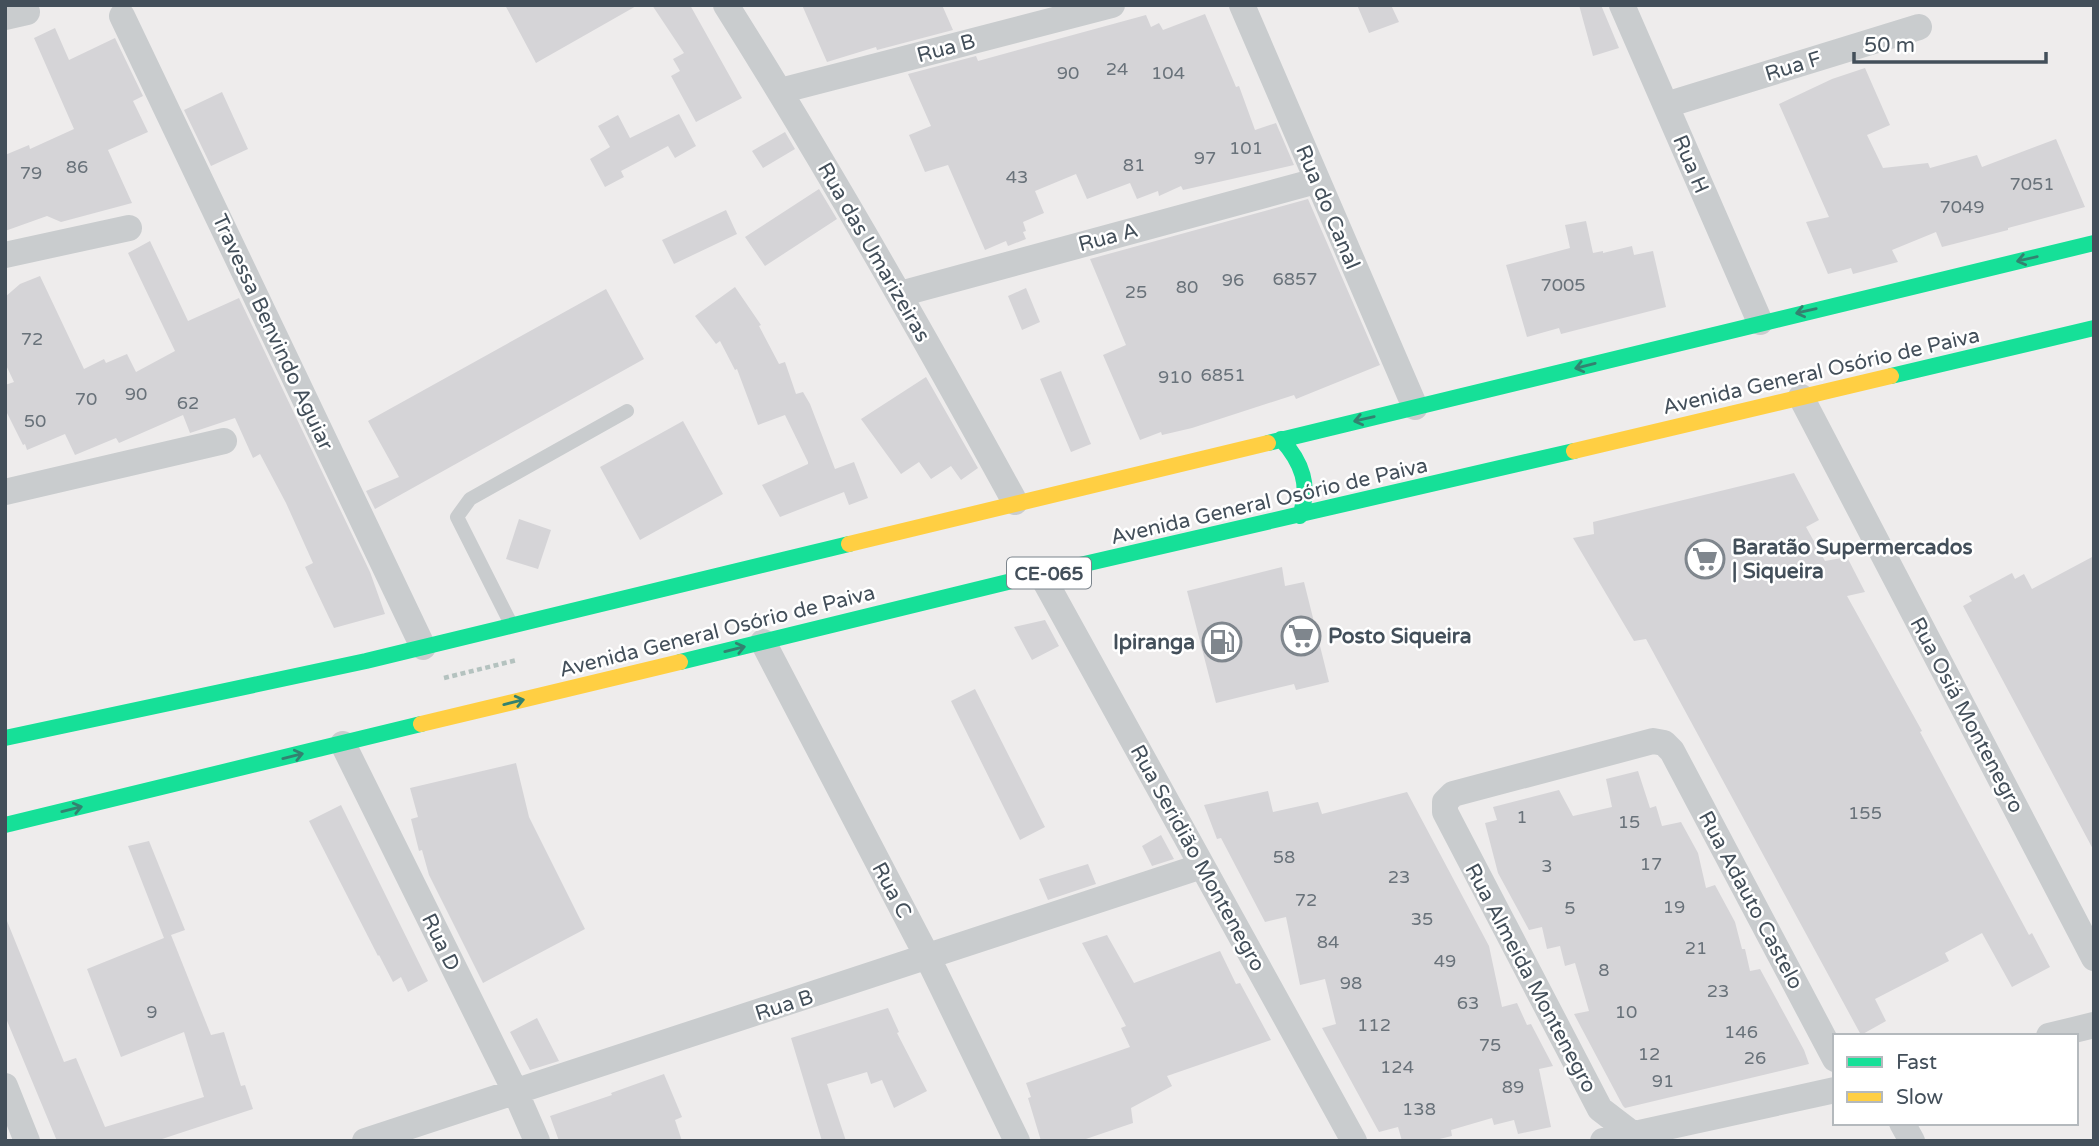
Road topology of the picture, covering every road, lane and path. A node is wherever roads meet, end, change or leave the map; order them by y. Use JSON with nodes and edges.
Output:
{"nodes":[{"id":1,"x":726,"y":5,"type":"edge"},
{"id":2,"x":1112,"y":5,"type":"edge"},
{"id":3,"x":1242,"y":5,"type":"edge"},
{"id":4,"x":1622,"y":5,"type":"edge"},
{"id":5,"x":122,"y":16,"type":"dead end"},
{"id":6,"x":1919,"y":27,"type":"dead end"},
{"id":7,"x":780,"y":91,"type":"junction"},
{"id":8,"x":1666,"y":105,"type":"junction"},
{"id":9,"x":1317,"y":181,"type":"junction"},
{"id":10,"x":129,"y":228,"type":"dead end"},
{"id":11,"x":2094,"y":243,"type":"edge"},
{"id":12,"x":5,"y":255,"type":"edge"},
{"id":13,"x":900,"y":295,"type":"junction"},
{"id":14,"x":1760,"y":323,"type":"junction"},
{"id":15,"x":2094,"y":328,"type":"edge"},
{"id":16,"x":1801,"y":397,"type":"junction"},
{"id":17,"x":1415,"y":407,"type":"junction"},
{"id":18,"x":627,"y":411,"type":"dead end"},
{"id":19,"x":1281,"y":439,"type":"junction"},
{"id":20,"x":224,"y":441,"type":"dead end"},
{"id":21,"x":5,"y":492,"type":"edge"},
{"id":22,"x":1015,"y":502,"type":"junction"},
{"id":23,"x":1300,"y":516,"type":"junction"},
{"id":24,"x":1041,"y":574,"type":"junction"},
{"id":25,"x":512,"y":625,"type":"junction"},
{"id":26,"x":763,"y":642,"type":"junction"},
{"id":27,"x":423,"y":648,"type":"junction"},
{"id":28,"x":5,"y":738,"type":"edge"},
{"id":29,"x":1664,"y":743,"type":"joint"},
{"id":30,"x":343,"y":744,"type":"junction"},
{"id":31,"x":5,"y":825,"type":"edge"},
{"id":32,"x":1202,"y":866,"type":"junction"},
{"id":33,"x":928,"y":958,"type":"junction"},
{"id":34,"x":2094,"y":958,"type":"edge"},
{"id":35,"x":2094,"y":1025,"type":"edge"},
{"id":36,"x":2057,"y":1034,"type":"edge"},
{"id":37,"x":1833,"y":1055,"type":"edge"},
{"id":38,"x":5,"y":1086,"type":"edge"},
{"id":39,"x":1833,"y":1090,"type":"edge"},
{"id":40,"x":516,"y":1093,"type":"junction"},
{"id":41,"x":1903,"y":1125,"type":"edge"},
{"id":42,"x":1636,"y":1138,"type":"edge"},
{"id":43,"x":27,"y":1141,"type":"edge"},
{"id":44,"x":365,"y":1141,"type":"edge"},
{"id":45,"x":537,"y":1141,"type":"edge"},
{"id":46,"x":1017,"y":1141,"type":"edge"},
{"id":47,"x":1354,"y":1141,"type":"edge"},
{"id":48,"x":1603,"y":1141,"type":"edge"},
{"id":49,"x":1912,"y":1141,"type":"edge"}],
"edges":[{"from":1,"to":7,"type":"street","name":"Rua das Umarizeiras"},
{"from":2,"to":7,"type":"street","name":"Rua B"},
{"from":3,"to":9,"type":"street","name":"Rua do Canal"},
{"from":4,"to":8,"type":"street","name":"Rua H"},
{"from":5,"to":27,"type":"street","name":"Travessa Benvindo Aguiar"},
{"from":6,"to":8,"type":"street","name":"Rua F"},
{"from":7,"to":13,"type":"street","name":"Rua das Umarizeiras"},
{"from":8,"to":14,"type":"street","name":"Rua H"},
{"from":9,"to":13,"type":"street","name":"Rua A"},
{"from":9,"to":17,"type":"street","name":"Rua do Canal"},
{"from":10,"to":12,"type":"street"},
{"from":11,"to":14,"type":"main road","one_way":true},
{"from":13,"to":22,"type":"street","name":"Rua das Umarizeiras"},
{"from":14,"to":17,"type":"main road","one_way":true},
{"from":15,"to":16,"type":"main road","name":"Avenida General Osório de Paiva","number":"CE-065"},
{"from":16,"to":23,"type":"main road","name":"Avenida General Osório de Paiva","number":"CE-065"},
{"from":16,"to":34,"type":"street","name":"Rua Osiá Montenegro"},
{"from":17,"to":19,"type":"main road","one_way":true},
{"from":18,"to":25,"type":"lane"},
{"from":19,"to":22,"type":"main road"},
{"from":19,"to":23,"type":"main road"},
{"from":20,"to":21,"type":"street"},
{"from":22,"to":25,"type":"main road"},
{"from":23,"to":24,"type":"main road","name":"Avenida General Osório de Paiva","number":"CE-065"},
{"from":24,"to":26,"type":"main road","name":"Avenida General Osório de Paiva","number":"CE-065"},
{"from":24,"to":32,"type":"street","name":"Rua Seridião Montenegro"},
{"from":25,"to":27,"type":"main road"},
{"from":30,"to":26,"type":"main road","name":"Avenida General Osório de Paiva","number":"CE-065","one_way":true},
{"from":26,"to":33,"type":"street","name":"Rua C"},
{"from":27,"to":28,"type":"main road"},
{"from":29,"to":37,"type":"street","name":"Rua Adauto Castelo"},
{"from":29,"to":42,"type":"street","name":"Rua Almeida Montenegro"},
{"from":31,"to":30,"type":"main road","name":"Avenida General Osório de Paiva","number":"CE-065","one_way":true},
{"from":30,"to":40,"type":"street","name":"Rua D"},
{"from":32,"to":33,"type":"street","name":"Rua B"},
{"from":32,"to":47,"type":"street","name":"Rua Seridião Montenegro"},
{"from":33,"to":40,"type":"street","name":"Rua B"},
{"from":33,"to":46,"type":"street","name":"Rua C"},
{"from":35,"to":36,"type":"street"},
{"from":38,"to":43,"type":"street"},
{"from":39,"to":42,"type":"street"},
{"from":40,"to":44,"type":"street","name":"Rua B"},
{"from":40,"to":45,"type":"street","name":"Rua D"},
{"from":41,"to":49,"type":"street"},
{"from":42,"to":48,"type":"street"}]}
